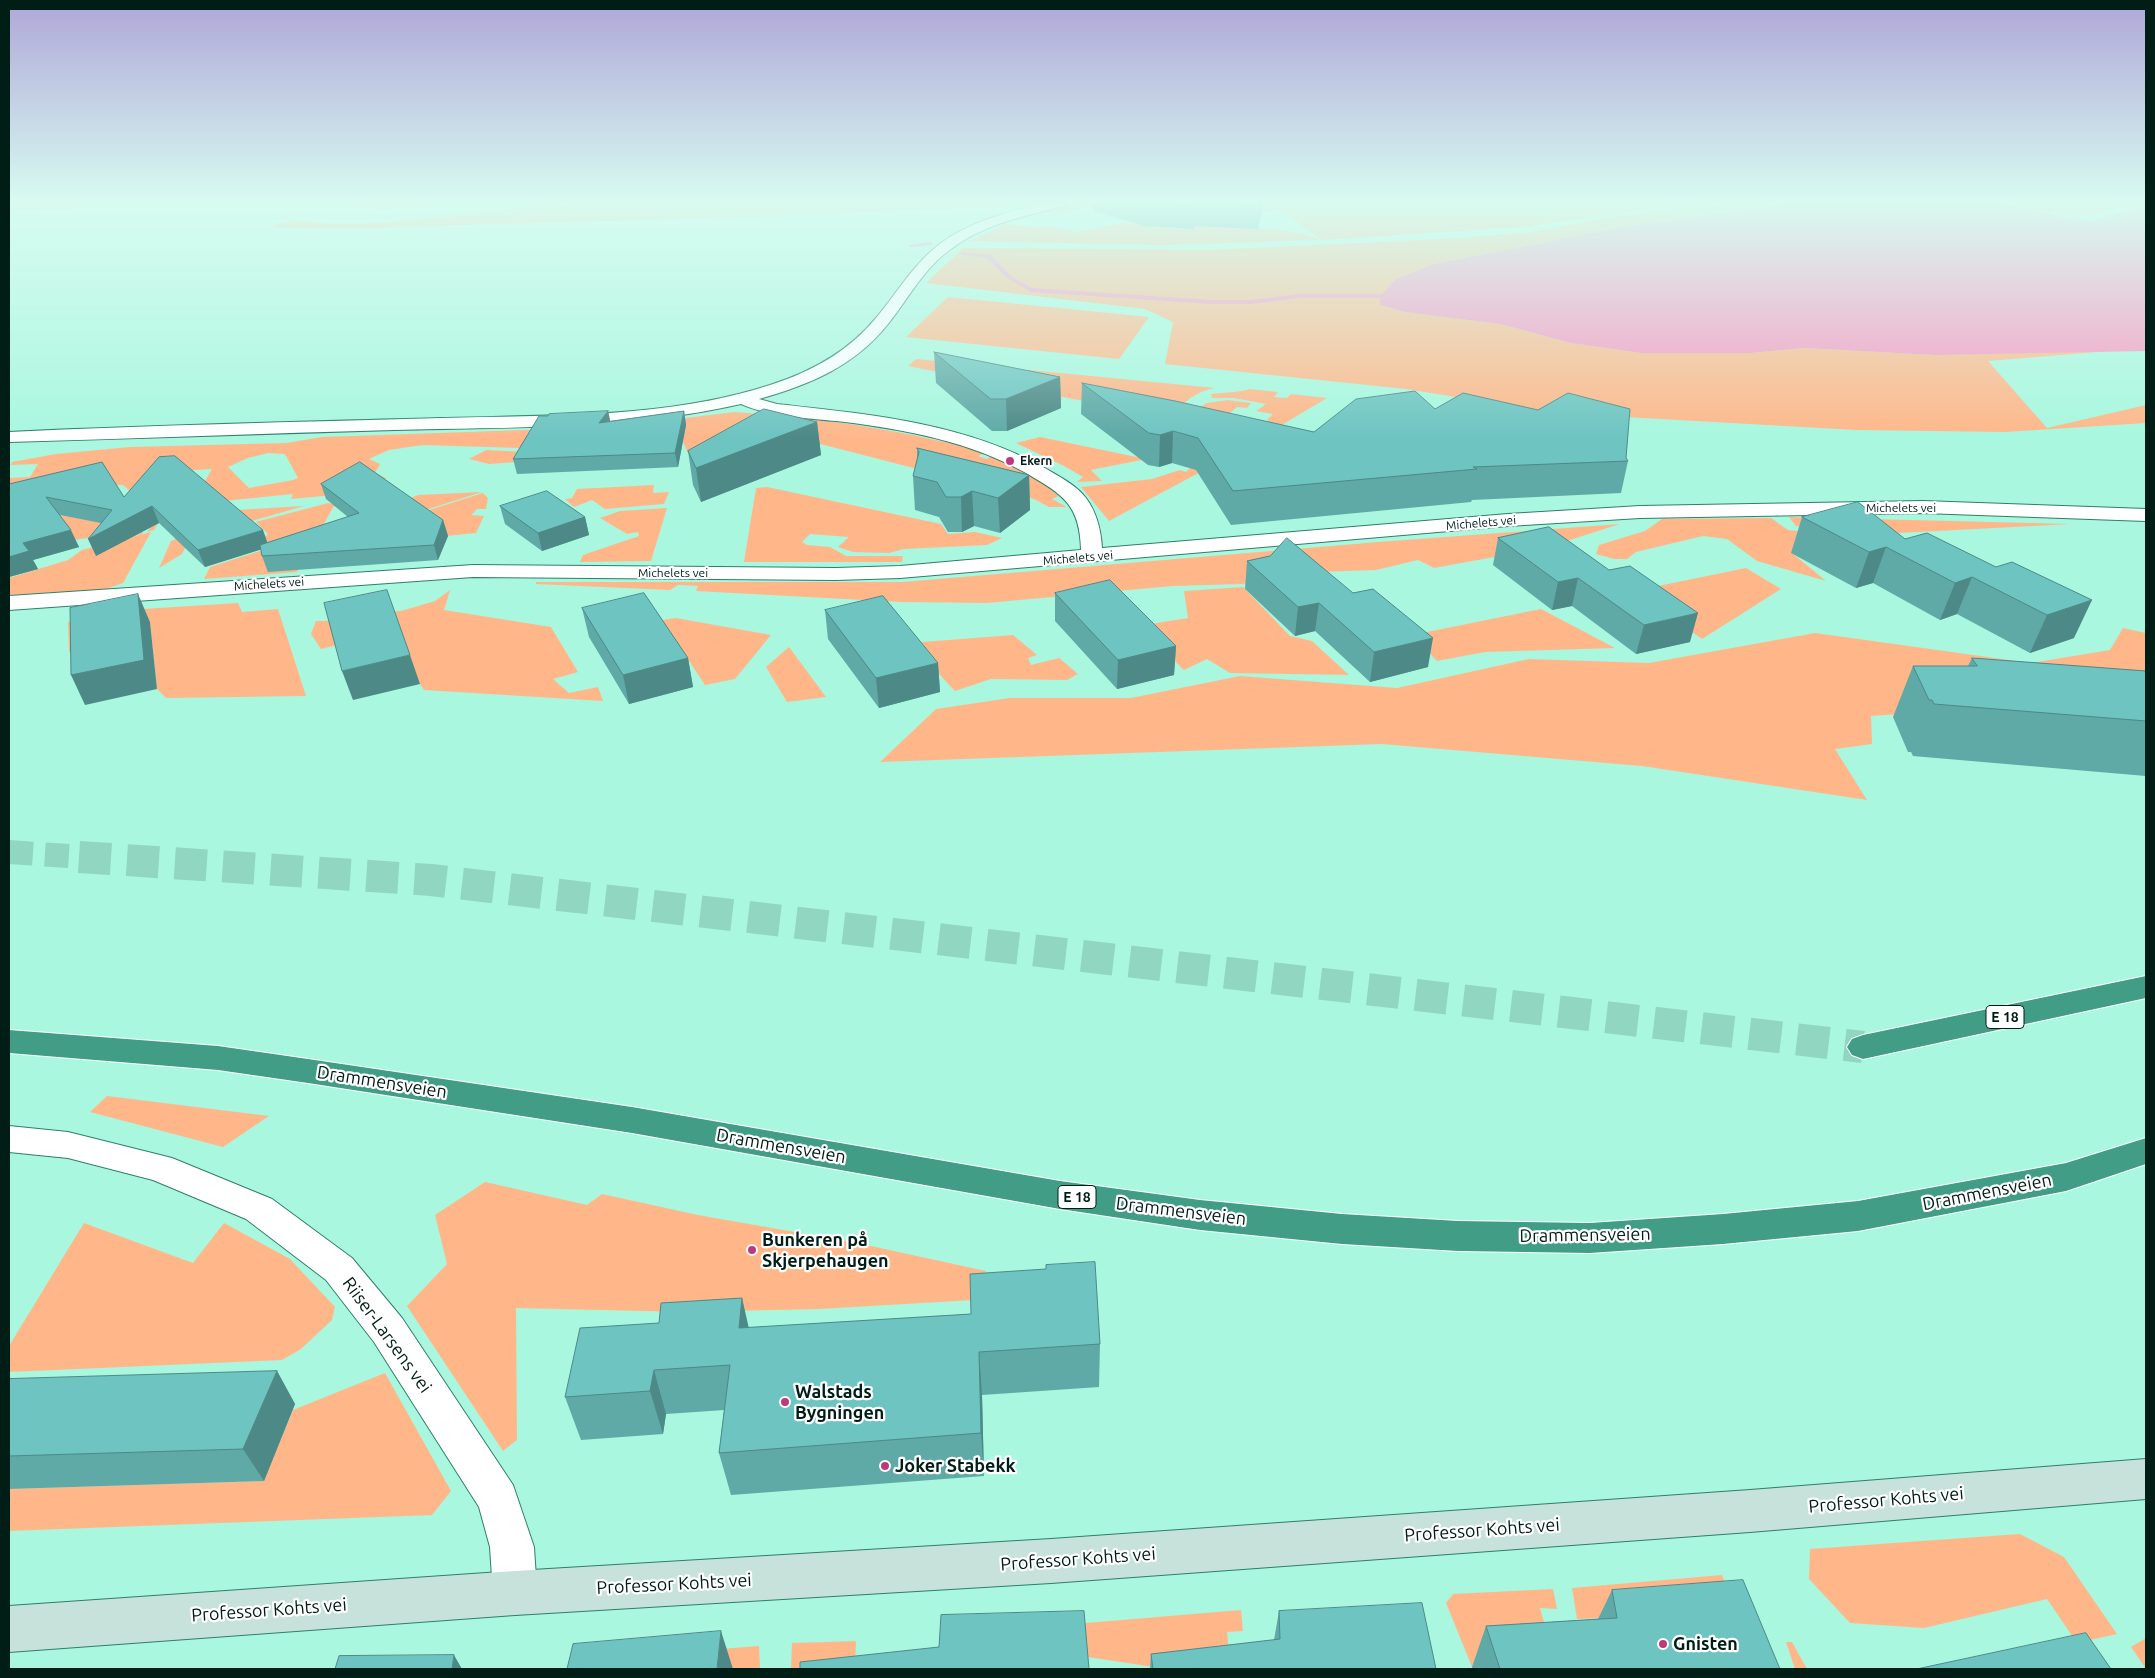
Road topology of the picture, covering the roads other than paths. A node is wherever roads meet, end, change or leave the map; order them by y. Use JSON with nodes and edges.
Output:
{"nodes":[{"id":1,"x":911,"y":281,"type":"edge"},
{"id":2,"x":742,"y":399,"type":"junction"},
{"id":3,"x":9,"y":437,"type":"edge"},
{"id":4,"x":2146,"y":515,"type":"edge"},
{"id":5,"x":1092,"y":557,"type":"junction"},
{"id":6,"x":9,"y":603,"type":"edge"},
{"id":7,"x":2146,"y":987,"type":"edge"},
{"id":8,"x":9,"y":1041,"type":"edge"},
{"id":9,"x":1863,"y":1047,"type":"tunnel mouth"},
{"id":10,"x":9,"y":1139,"type":"edge"},
{"id":11,"x":2146,"y":1151,"type":"edge"},
{"id":12,"x":2146,"y":1479,"type":"edge"},
{"id":13,"x":515,"y":1593,"type":"junction"},
{"id":14,"x":9,"y":1629,"type":"edge"}],
"edges":[{"from":1,"to":2,"type":"street"},
{"from":2,"to":3,"type":"street"},
{"from":2,"to":5,"type":"street"},
{"from":4,"to":5,"type":"street","name":"Michelets vei"},
{"from":5,"to":6,"type":"street","name":"Michelets vei"},
{"from":7,"to":9,"type":"highway","number":"E 18"},
{"from":8,"to":11,"type":"highway","name":"Drammensveien","number":"E 18"},
{"from":10,"to":13,"type":"street","name":"Riiser-Larsens vei"},
{"from":12,"to":13,"type":"main road","name":"Professor Kohts vei"},
{"from":13,"to":14,"type":"main road","name":"Professor Kohts vei"}]}
